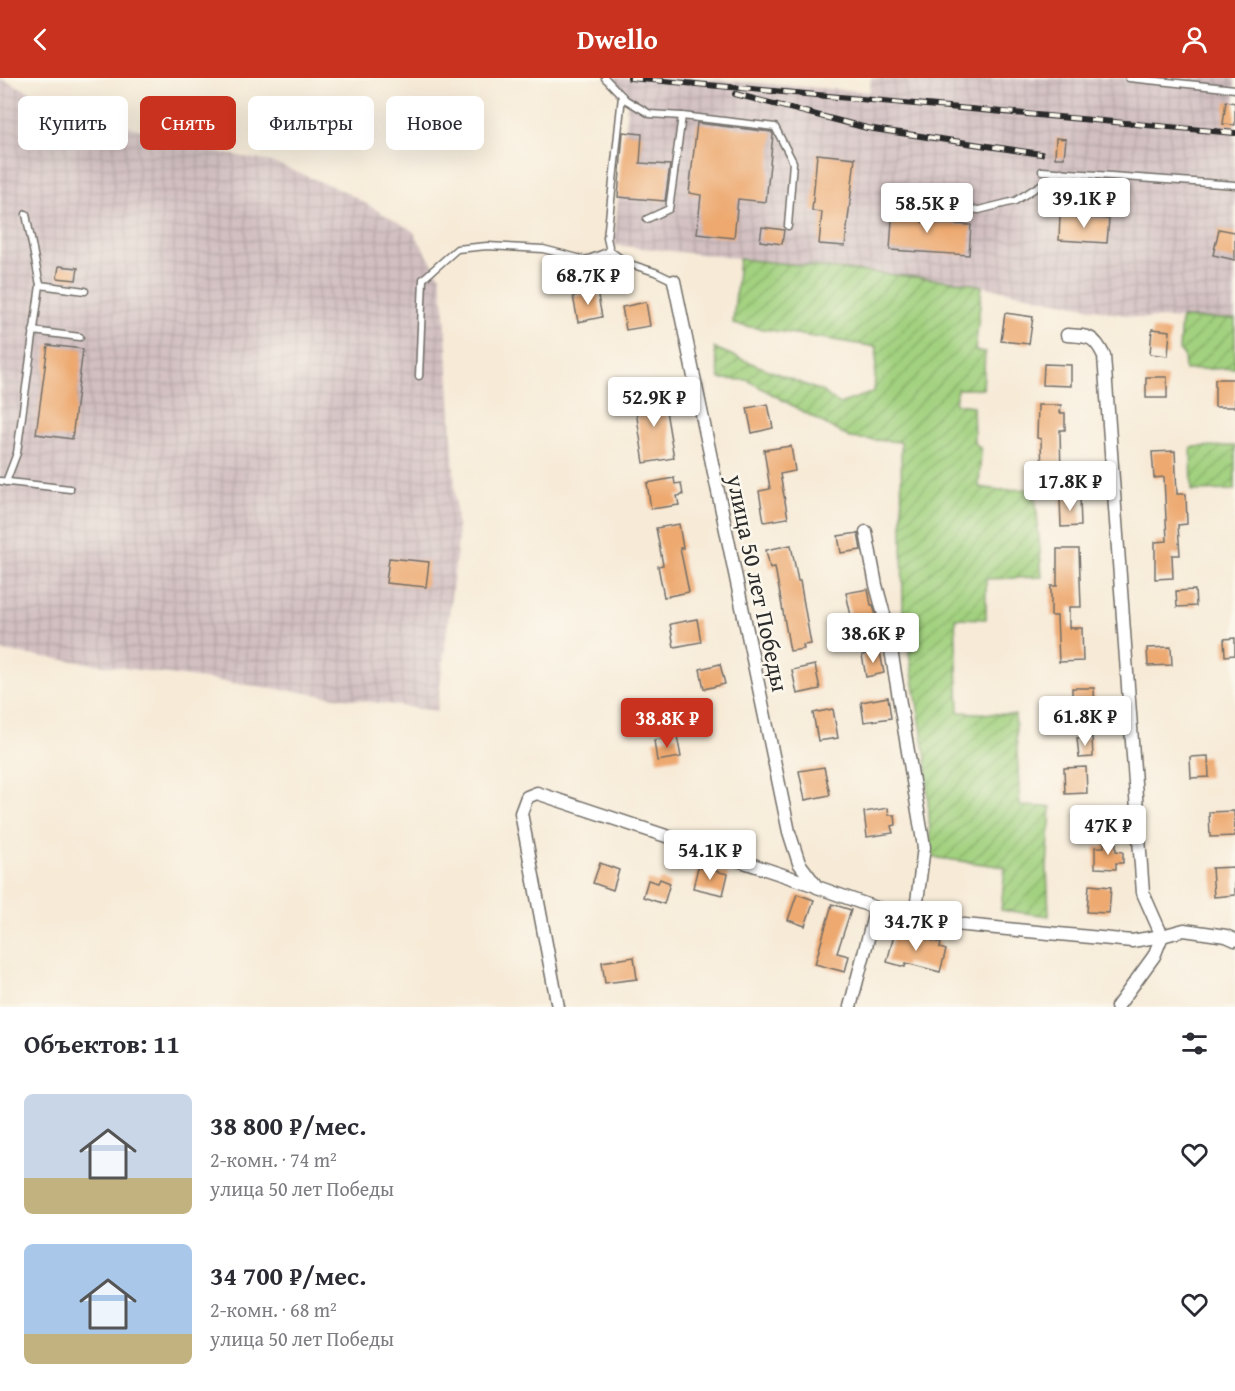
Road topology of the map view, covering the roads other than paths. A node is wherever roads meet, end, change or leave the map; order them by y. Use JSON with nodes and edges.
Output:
{"nodes":[{"id":1,"x":605,"y":78,"type":"edge"},
{"id":2,"x":1129,"y":78,"type":"edge"},
{"id":3,"x":1235,"y":89,"type":"edge"},
{"id":4,"x":622,"y":96,"type":"junction"},
{"id":5,"x":682,"y":116,"type":"junction"},
{"id":6,"x":1042,"y":171,"type":"dead end"},
{"id":7,"x":1061,"y":172,"type":"junction"},
{"id":8,"x":1235,"y":185,"type":"edge"},
{"id":9,"x":937,"y":206,"type":"dead end"},
{"id":10,"x":26,"y":214,"type":"dead end"},
{"id":11,"x":647,"y":219,"type":"dead end"},
{"id":12,"x":788,"y":226,"type":"dead end"},
{"id":13,"x":610,"y":251,"type":"junction"},
{"id":14,"x":674,"y":282,"type":"joint"},
{"id":15,"x":40,"y":285,"type":"junction"},
{"id":16,"x":85,"y":291,"type":"dead end"},
{"id":17,"x":33,"y":331,"type":"junction"},
{"id":18,"x":1067,"y":335,"type":"dead end"},
{"id":19,"x":80,"y":337,"type":"dead end"},
{"id":20,"x":419,"y":376,"type":"dead end"},
{"id":21,"x":3,"y":481,"type":"edge"},
{"id":22,"x":70,"y":489,"type":"dead end"},
{"id":23,"x":866,"y":532,"type":"dead end"},
{"id":24,"x":817,"y":887,"type":"junction"},
{"id":25,"x":876,"y":908,"type":"junction"},
{"id":26,"x":915,"y":917,"type":"junction"},
{"id":27,"x":1162,"y":936,"type":"junction"},
{"id":28,"x":1235,"y":940,"type":"edge"},
{"id":29,"x":558,"y":1007,"type":"edge"},
{"id":30,"x":850,"y":1007,"type":"edge"},
{"id":31,"x":1117,"y":1007,"type":"edge"}],
"edges":[{"from":1,"to":4,"type":"lane"},
{"from":2,"to":3,"type":"lane"},
{"from":4,"to":5,"type":"lane"},
{"from":4,"to":13,"type":"lane"},
{"from":5,"to":11,"type":"lane"},
{"from":5,"to":12,"type":"lane"},
{"from":6,"to":7,"type":"lane"},
{"from":7,"to":8,"type":"lane"},
{"from":7,"to":9,"type":"lane"},
{"from":10,"to":15,"type":"lane"},
{"from":13,"to":14,"type":"lane"},
{"from":13,"to":20,"type":"lane"},
{"from":14,"to":24,"type":"street","name":"улица 50 лет Победы"},
{"from":15,"to":16,"type":"lane"},
{"from":15,"to":17,"type":"lane"},
{"from":17,"to":19,"type":"lane"},
{"from":17,"to":21,"type":"lane"},
{"from":18,"to":27,"type":"street"},
{"from":21,"to":22,"type":"lane"},
{"from":23,"to":26,"type":"street"},
{"from":24,"to":25,"type":"street"},
{"from":24,"to":29,"type":"street"},
{"from":25,"to":26,"type":"street"},
{"from":25,"to":30,"type":"street"},
{"from":26,"to":27,"type":"street"},
{"from":27,"to":28,"type":"street"},
{"from":27,"to":31,"type":"street"}]}
